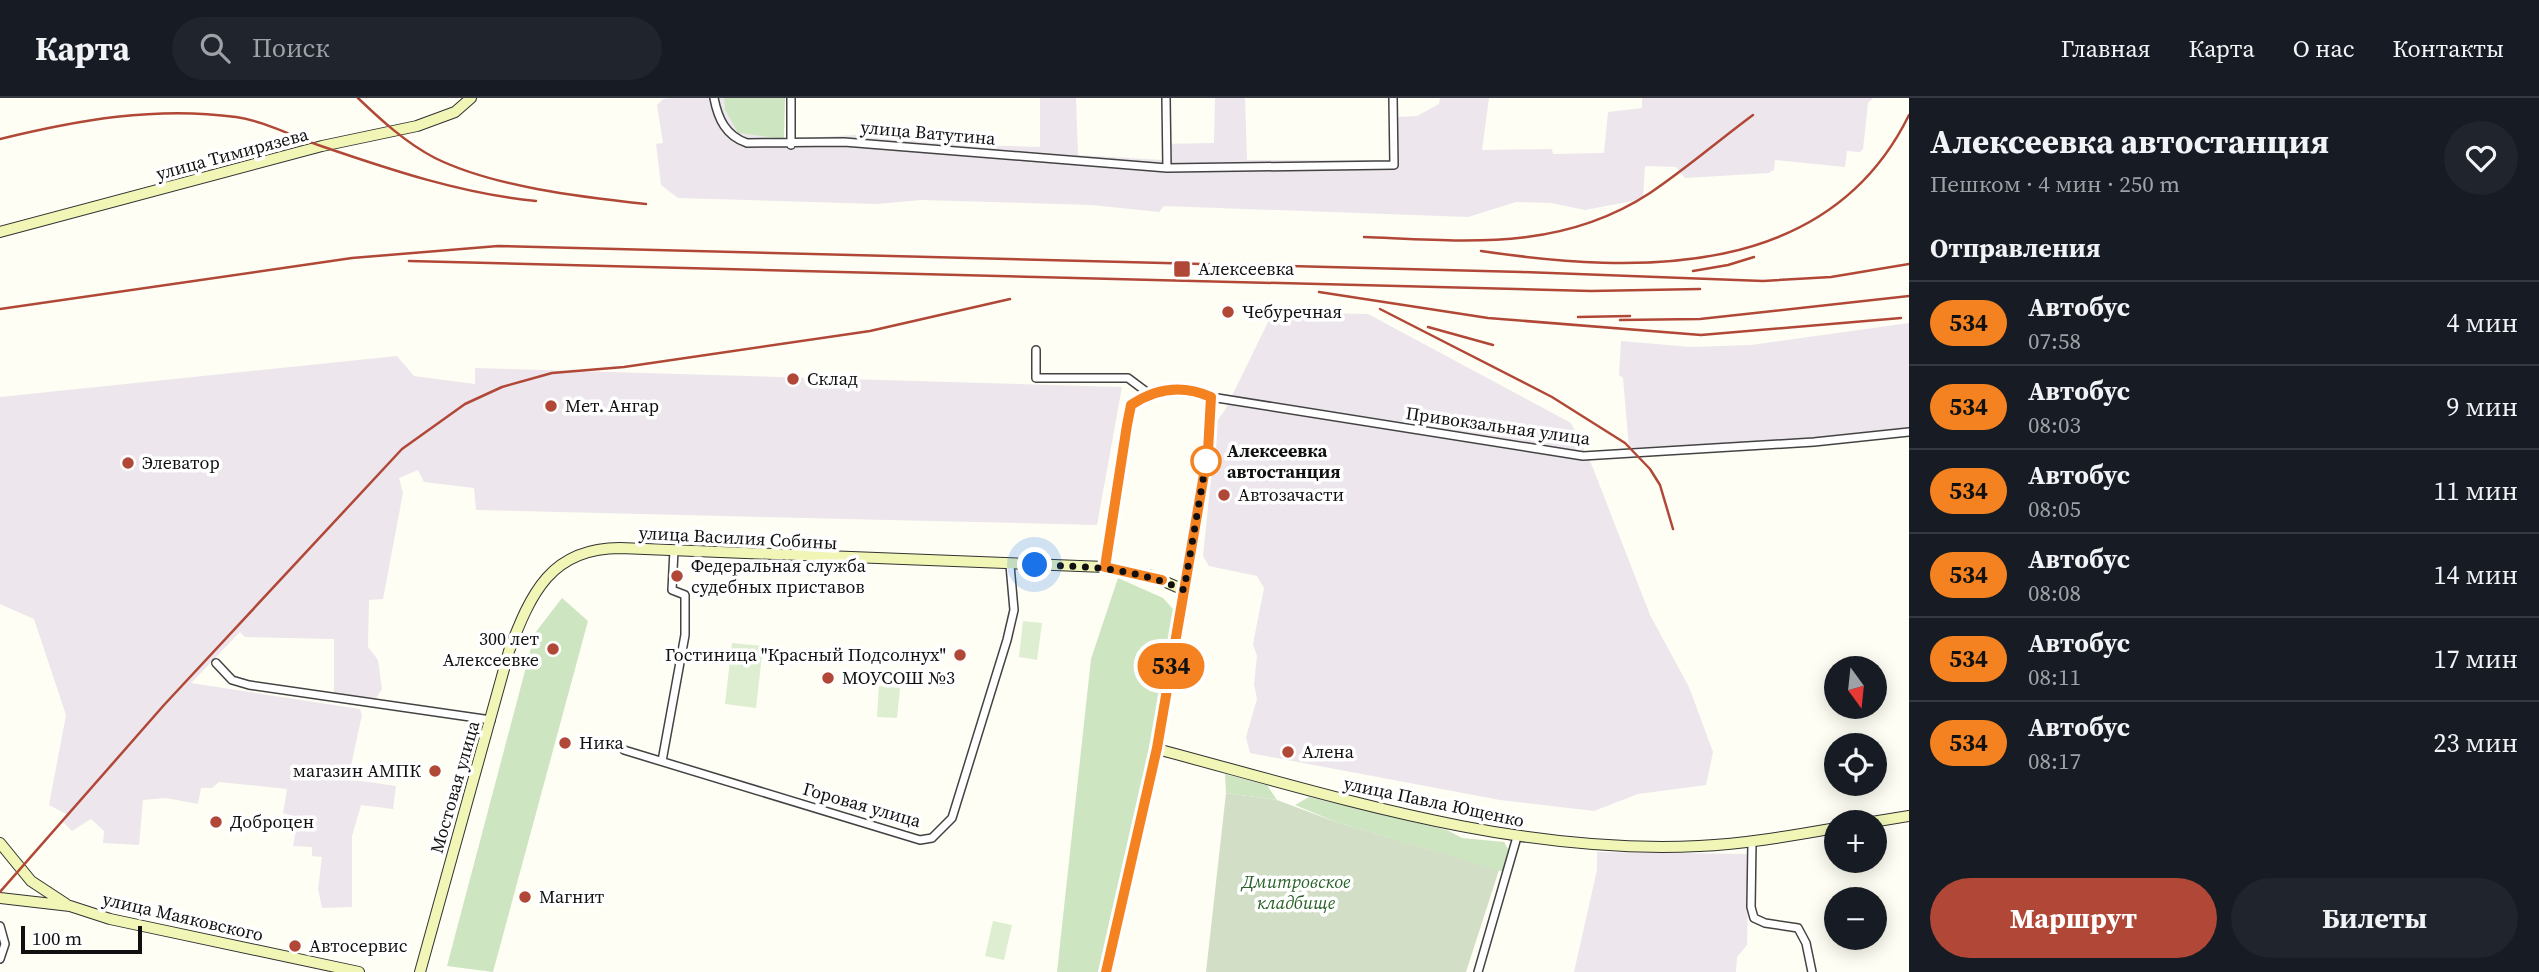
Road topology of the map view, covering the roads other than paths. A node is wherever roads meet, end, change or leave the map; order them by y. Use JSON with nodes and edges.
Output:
{"nodes":[{"id":1,"x":714,"y":98,"type":"edge"},
{"id":2,"x":791,"y":98,"type":"edge"},
{"id":3,"x":1166,"y":98,"type":"edge"},
{"id":4,"x":1393,"y":98,"type":"edge"},
{"id":5,"x":470,"y":100,"type":"edge"},
{"id":6,"x":791,"y":145,"type":"junction"},
{"id":7,"x":1167,"y":168,"type":"junction"},
{"id":8,"x":0,"y":232,"type":"edge"},
{"id":9,"x":1036,"y":350,"type":"dead end"},
{"id":10,"x":1148,"y":393,"type":"junction"},
{"id":11,"x":1211,"y":397,"type":"junction"},
{"id":12,"x":1909,"y":432,"type":"edge"},
{"id":13,"x":674,"y":550,"type":"junction"},
{"id":14,"x":1010,"y":565,"type":"junction"},
{"id":15,"x":1105,"y":567,"type":"junction"},
{"id":16,"x":1184,"y":590,"type":"junction"},
{"id":17,"x":523,"y":612,"type":"joint"},
{"id":18,"x":216,"y":663,"type":"dead end"},
{"id":19,"x":491,"y":720,"type":"junction"},
{"id":20,"x":1157,"y":748,"type":"junction"},
{"id":21,"x":624,"y":750,"type":"dead end"},
{"id":22,"x":662,"y":761,"type":"junction"},
{"id":23,"x":1909,"y":816,"type":"edge"},
{"id":24,"x":1887,"y":820,"type":"edge"},
{"id":25,"x":1824,"y":830,"type":"edge"},
{"id":26,"x":1517,"y":837,"type":"junction"},
{"id":27,"x":1752,"y":842,"type":"junction"},
{"id":28,"x":0,"y":843,"type":"edge"},
{"id":29,"x":2,"y":900,"type":"edge"},
{"id":30,"x":70,"y":906,"type":"junction"},
{"id":31,"x":0,"y":926,"type":"edge"},
{"id":32,"x":0,"y":959,"type":"edge"},
{"id":33,"x":359,"y":972,"type":"edge"},
{"id":34,"x":420,"y":972,"type":"edge"},
{"id":35,"x":1106,"y":972,"type":"edge"},
{"id":36,"x":1478,"y":972,"type":"edge"},
{"id":37,"x":1812,"y":972,"type":"edge"}],
"edges":[{"from":1,"to":6,"type":"street","name":"улица Ватутина"},
{"from":2,"to":6,"type":"street"},
{"from":3,"to":7,"type":"street"},
{"from":4,"to":7,"type":"street","name":"улица Ватутина"},
{"from":5,"to":8,"type":"street","name":"улица Тимирязева"},
{"from":6,"to":7,"type":"street","name":"улица Ватутина"},
{"from":9,"to":10,"type":"street"},
{"from":10,"to":11,"type":"street"},
{"from":10,"to":15,"type":"street"},
{"from":11,"to":12,"type":"street","name":"Привокзальная улица"},
{"from":11,"to":16,"type":"street"},
{"from":13,"to":14,"type":"street","name":"улица Василия Собины"},
{"from":13,"to":17,"type":"street","name":"улица Василия Собины"},
{"from":13,"to":22,"type":"street"},
{"from":14,"to":15,"type":"street","name":"улица Василия Собины"},
{"from":14,"to":22,"type":"street","name":"Горовая улица"},
{"from":15,"to":16,"type":"street","name":"улица Василия Собины"},
{"from":16,"to":20,"type":"street"},
{"from":17,"to":19,"type":"street","name":"Мостовая улица"},
{"from":18,"to":19,"type":"street"},
{"from":19,"to":34,"type":"street","name":"Мостовая улица"},
{"from":20,"to":26,"type":"street","name":"улица Павла Ющенко"},
{"from":20,"to":35,"type":"street"},
{"from":21,"to":22,"type":"street","name":"Горовая улица"},
{"from":23,"to":24,"type":"street"},
{"from":25,"to":27,"type":"street","name":"улица Павла Ющенко"},
{"from":26,"to":27,"type":"street","name":"улица Павла Ющенко"},
{"from":26,"to":36,"type":"street"},
{"from":27,"to":37,"type":"street"},
{"from":28,"to":30,"type":"street"},
{"from":29,"to":30,"type":"street","name":"улица Маяковского"},
{"from":30,"to":33,"type":"street","name":"улица Маяковского"},
{"from":31,"to":32,"type":"street"}]}
